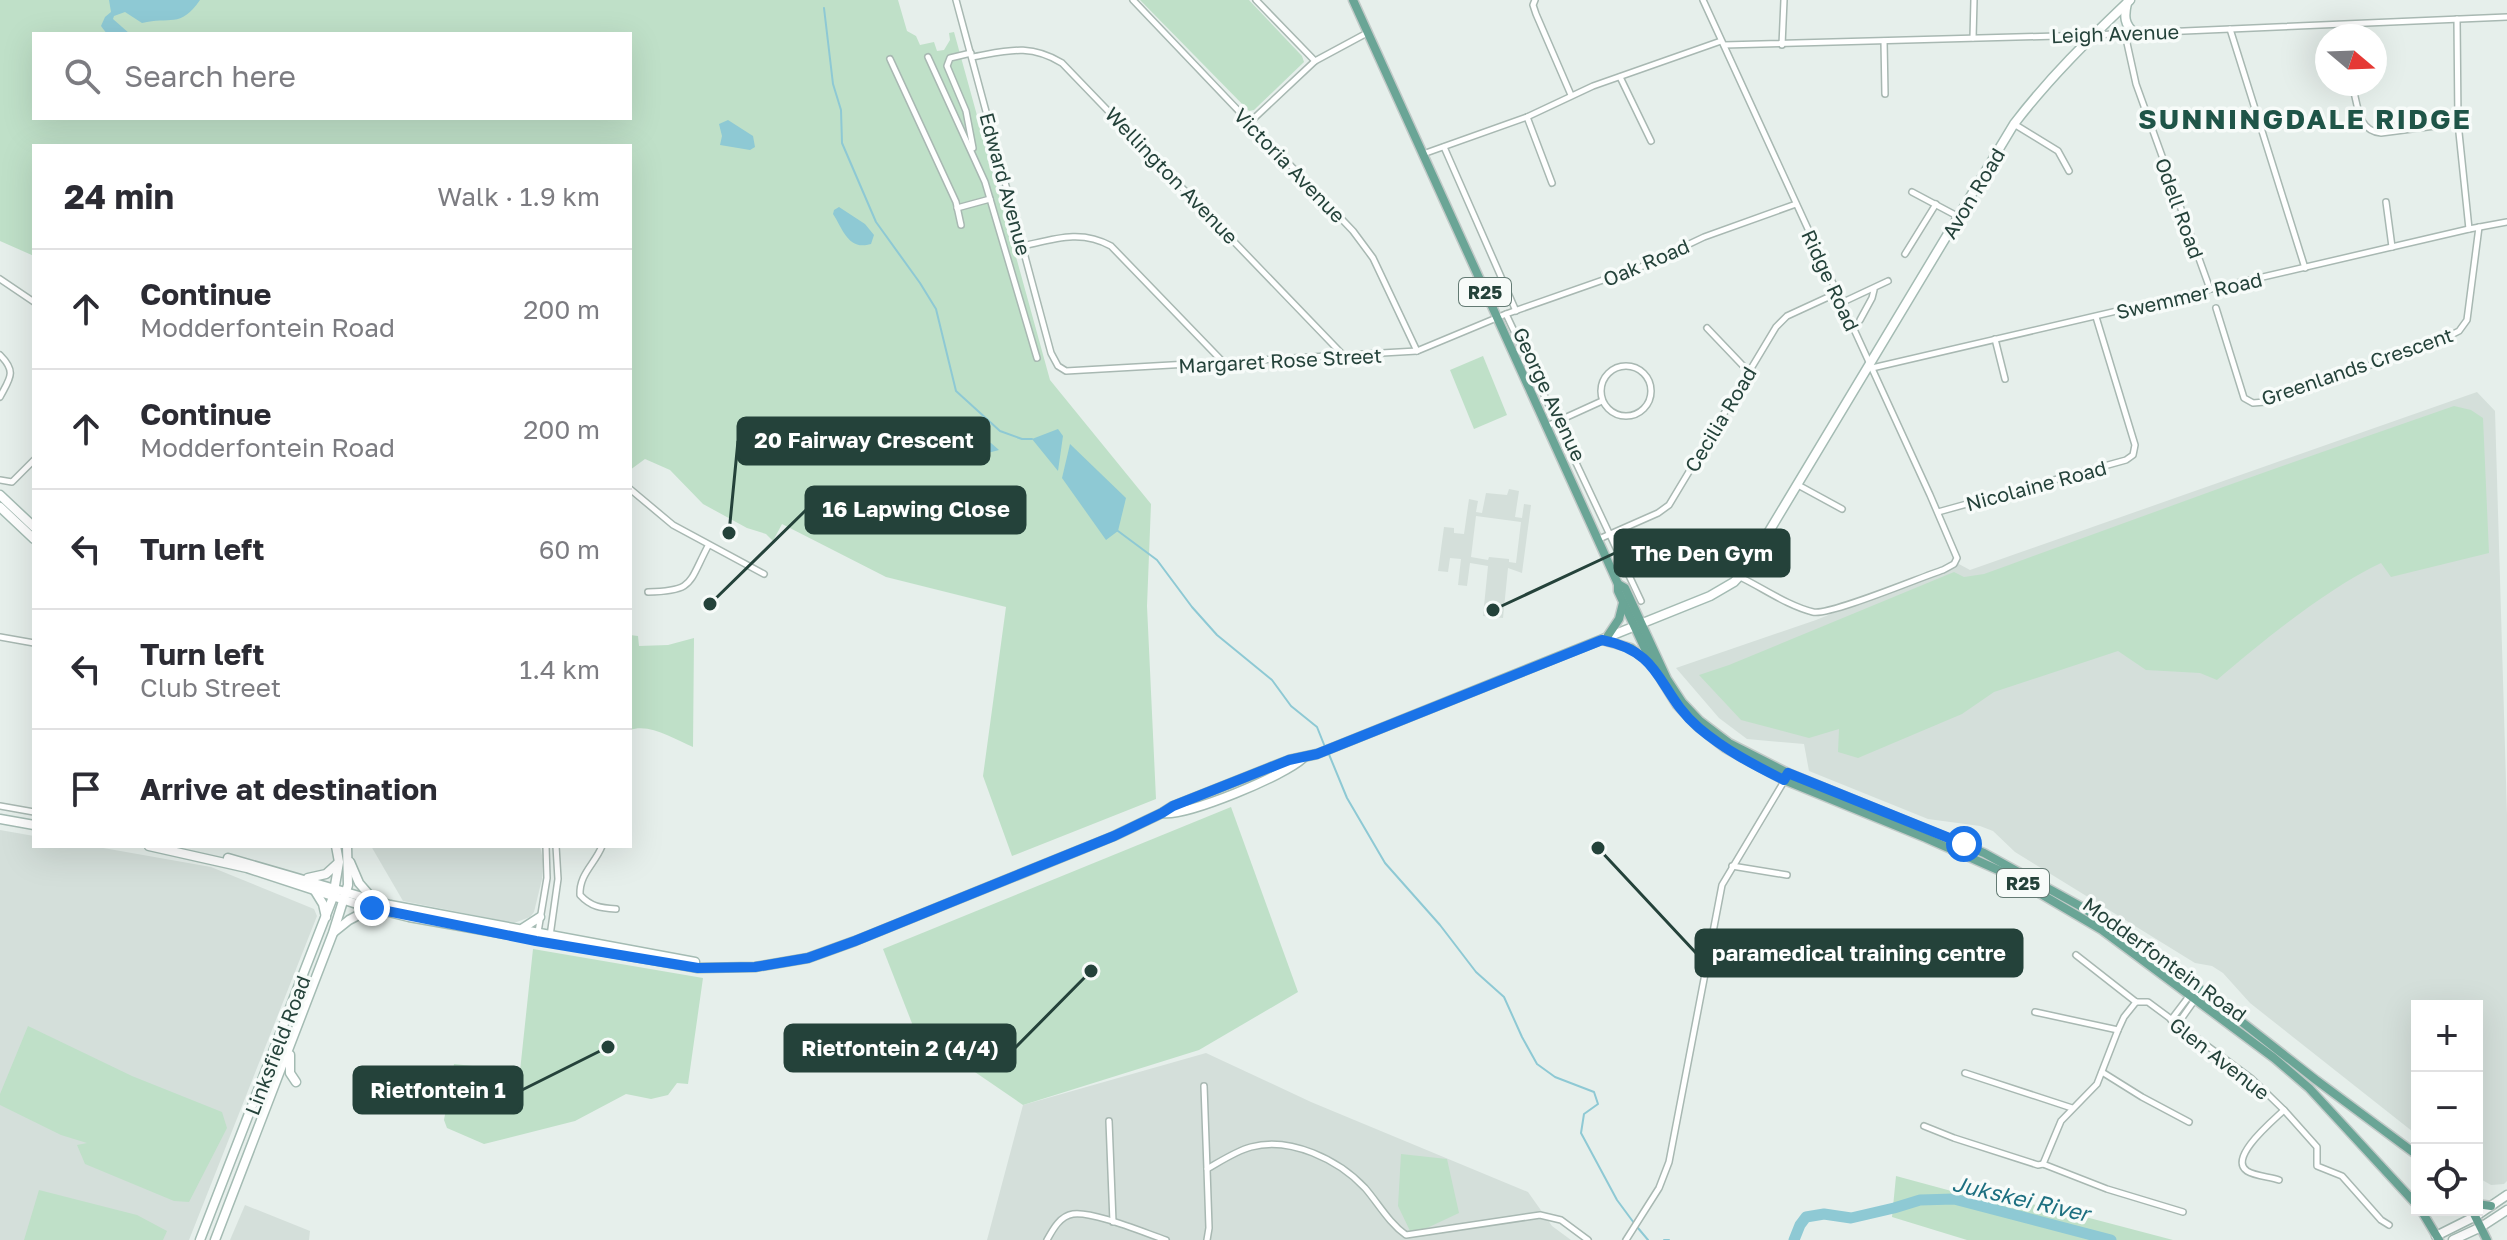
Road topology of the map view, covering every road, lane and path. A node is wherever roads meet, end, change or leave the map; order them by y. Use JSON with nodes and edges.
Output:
{"nodes":[{"id":1,"x":956,"y":0,"type":"edge"},
{"id":2,"x":1133,"y":0,"type":"edge"},
{"id":3,"x":1256,"y":0,"type":"edge"},
{"id":4,"x":1353,"y":0,"type":"edge"},
{"id":5,"x":1703,"y":0,"type":"edge"},
{"id":6,"x":1784,"y":0,"type":"edge"},
{"id":7,"x":1974,"y":0,"type":"edge"},
{"id":8,"x":2129,"y":1,"type":"edge"},
{"id":9,"x":1534,"y":3,"type":"edge"},
{"id":10,"x":2507,"y":17,"type":"edge"},
{"id":11,"x":2457,"y":19,"type":"junction"},
{"id":12,"x":2357,"y":24,"type":"edge"},
{"id":13,"x":2315,"y":26,"type":"edge"},
{"id":14,"x":2230,"y":29,"type":"junction"},
{"id":15,"x":1367,"y":33,"type":"junction"},
{"id":16,"x":2130,"y":34,"type":"junction"},
{"id":17,"x":2092,"y":35,"type":"junction"},
{"id":18,"x":1973,"y":38,"type":"junction"},
{"id":19,"x":1884,"y":41,"type":"junction"},
{"id":20,"x":1722,"y":43,"type":"junction"},
{"id":21,"x":1782,"y":45,"type":"junction"},
{"id":22,"x":971,"y":55,"type":"junction"},
{"id":23,"x":928,"y":57,"type":"dead end"},
{"id":24,"x":890,"y":59,"type":"dead end"},
{"id":25,"x":1315,"y":61,"type":"junction"},
{"id":26,"x":1620,"y":77,"type":"junction"},
{"id":27,"x":1885,"y":94,"type":"dead end"},
{"id":28,"x":1571,"y":96,"type":"junction"},
{"id":29,"x":2355,"y":96,"type":"edge"},
{"id":30,"x":967,"y":117,"type":"junction"},
{"id":31,"x":1527,"y":117,"type":"junction"},
{"id":32,"x":956,"y":118,"type":"junction"},
{"id":33,"x":1249,"y":123,"type":"junction"},
{"id":34,"x":2458,"y":123,"type":"junction"},
{"id":35,"x":2014,"y":124,"type":"junction"},
{"id":36,"x":1651,"y":141,"type":"dead end"},
{"id":37,"x":1444,"y":147,"type":"junction"},
{"id":38,"x":973,"y":153,"type":"junction"},
{"id":39,"x":1422,"y":154,"type":"junction"},
{"id":40,"x":2069,"y":171,"type":"dead end"},
{"id":41,"x":1552,"y":183,"type":"dead end"},
{"id":42,"x":1912,"y":192,"type":"dead end"},
{"id":43,"x":990,"y":199,"type":"junction"},
{"id":44,"x":2386,"y":202,"type":"dead end"},
{"id":45,"x":1796,"y":204,"type":"junction"},
{"id":46,"x":1936,"y":204,"type":"junction"},
{"id":47,"x":957,"y":208,"type":"junction"},
{"id":48,"x":1959,"y":217,"type":"junction"},
{"id":49,"x":2507,"y":222,"type":"edge"},
{"id":50,"x":961,"y":225,"type":"dead end"},
{"id":51,"x":2479,"y":227,"type":"junction"},
{"id":52,"x":2469,"y":229,"type":"junction"},
{"id":53,"x":1022,"y":246,"type":"junction"},
{"id":54,"x":2392,"y":247,"type":"junction"},
{"id":55,"x":1905,"y":254,"type":"dead end"},
{"id":56,"x":2305,"y":268,"type":"junction"},
{"id":57,"x":0,"y":279,"type":"edge"},
{"id":58,"x":1888,"y":281,"type":"dead end"},
{"id":59,"x":2210,"y":289,"type":"junction"},
{"id":60,"x":1874,"y":290,"type":"junction"},
{"id":61,"x":1837,"y":293,"type":"junction"},
{"id":62,"x":32,"y":301,"type":"edge"},
{"id":63,"x":1841,"y":303,"type":"junction"},
{"id":64,"x":2216,"y":308,"type":"dead end"},
{"id":65,"x":1516,"y":311,"type":"junction"},
{"id":66,"x":1506,"y":314,"type":"junction"},
{"id":67,"x":2096,"y":317,"type":"junction"},
{"id":68,"x":1496,"y":318,"type":"junction"},
{"id":69,"x":1860,"y":320,"type":"dead end"},
{"id":70,"x":1707,"y":328,"type":"dead end"},
{"id":71,"x":1995,"y":339,"type":"junction"},
{"id":72,"x":1417,"y":351,"type":"junction"},
{"id":73,"x":0,"y":355,"type":"edge"},
{"id":74,"x":1345,"y":357,"type":"junction"},
{"id":75,"x":1037,"y":358,"type":"dead end"},
{"id":76,"x":1225,"y":363,"type":"junction"},
{"id":77,"x":1058,"y":366,"type":"joint"},
{"id":78,"x":1871,"y":366,"type":"junction"},
{"id":79,"x":1748,"y":371,"type":"junction"},
{"id":80,"x":2005,"y":379,"type":"dead end"},
{"id":81,"x":0,"y":397,"type":"edge"},
{"id":82,"x":1602,"y":401,"type":"junction"},
{"id":83,"x":1557,"y":422,"type":"junction"},
{"id":84,"x":1547,"y":426,"type":"junction"},
{"id":85,"x":32,"y":462,"type":"edge"},
{"id":86,"x":0,"y":480,"type":"edge"},
{"id":87,"x":1797,"y":484,"type":"junction"},
{"id":88,"x":632,"y":491,"type":"edge"},
{"id":89,"x":0,"y":495,"type":"edge"},
{"id":90,"x":0,"y":507,"type":"edge"},
{"id":91,"x":1842,"y":509,"type":"dead end"},
{"id":92,"x":1938,"y":512,"type":"junction"},
{"id":93,"x":32,"y":525,"type":"edge"},
{"id":94,"x":1609,"y":534,"type":"junction"},
{"id":95,"x":32,"y":537,"type":"edge"},
{"id":96,"x":1599,"y":539,"type":"junction"},
{"id":97,"x":708,"y":546,"type":"junction"},
{"id":98,"x":764,"y":574,"type":"dead end"},
{"id":99,"x":1740,"y":577,"type":"junction"},
{"id":100,"x":1618,"y":584,"type":"junction"},
{"id":101,"x":648,"y":592,"type":"dead end"},
{"id":102,"x":1641,"y":601,"type":"dead end"},
{"id":103,"x":1623,"y":603,"type":"junction"},
{"id":104,"x":1638,"y":626,"type":"junction"},
{"id":105,"x":0,"y":637,"type":"edge"},
{"id":106,"x":1604,"y":638,"type":"junction"},
{"id":107,"x":32,"y":643,"type":"edge"},
{"id":108,"x":1653,"y":666,"type":"junction"},
{"id":109,"x":1786,"y":777,"type":"junction"},
{"id":110,"x":0,"y":806,"type":"edge"},
{"id":111,"x":32,"y":812,"type":"edge"},
{"id":112,"x":0,"y":819,"type":"edge"},
{"id":113,"x":32,"y":825,"type":"edge"},
{"id":114,"x":160,"y":848,"type":"edge"},
{"id":115,"x":336,"y":848,"type":"edge"},
{"id":116,"x":347,"y":848,"type":"edge"},
{"id":117,"x":546,"y":848,"type":"edge"},
{"id":118,"x":556,"y":848,"type":"edge"},
{"id":119,"x":601,"y":848,"type":"edge"},
{"id":120,"x":188,"y":854,"type":"junction"},
{"id":121,"x":349,"y":857,"type":"junction"},
{"id":122,"x":339,"y":862,"type":"junction"},
{"id":123,"x":1732,"y":866,"type":"junction"},
{"id":124,"x":1787,"y":875,"type":"dead end"},
{"id":125,"x":303,"y":879,"type":"junction"},
{"id":126,"x":315,"y":891,"type":"junction"},
{"id":127,"x":334,"y":893,"type":"junction"},
{"id":128,"x":345,"y":896,"type":"junction"},
{"id":129,"x":373,"y":904,"type":"junction"},
{"id":130,"x":616,"y":909,"type":"dead end"},
{"id":131,"x":540,"y":917,"type":"junction"},
{"id":132,"x":326,"y":918,"type":"junction"},
{"id":133,"x":518,"y":929,"type":"junction"},
{"id":134,"x":333,"y":933,"type":"junction"},
{"id":135,"x":537,"y":936,"type":"junction"},
{"id":136,"x":550,"y":938,"type":"junction"},
{"id":137,"x":2076,"y":955,"type":"dead end"},
{"id":138,"x":2196,"y":993,"type":"junction"},
{"id":139,"x":2136,"y":1002,"type":"junction"},
{"id":140,"x":2035,"y":1012,"type":"dead end"},
{"id":141,"x":2171,"y":1020,"type":"junction"},
{"id":142,"x":2177,"y":1025,"type":"junction"},
{"id":143,"x":2118,"y":1030,"type":"junction"},
{"id":144,"x":291,"y":1047,"type":"junction"},
{"id":145,"x":2102,"y":1072,"type":"junction"},
{"id":146,"x":1965,"y":1073,"type":"dead end"},
{"id":147,"x":296,"y":1082,"type":"dead end"},
{"id":148,"x":1204,"y":1086,"type":"dead end"},
{"id":149,"x":2072,"y":1108,"type":"junction"},
{"id":150,"x":2284,"y":1110,"type":"junction"},
{"id":151,"x":1109,"y":1121,"type":"dead end"},
{"id":152,"x":2189,"y":1122,"type":"dead end"},
{"id":153,"x":1924,"y":1126,"type":"dead end"},
{"id":154,"x":2411,"y":1151,"type":"edge"},
{"id":155,"x":2043,"y":1164,"type":"junction"},
{"id":156,"x":1207,"y":1169,"type":"junction"},
{"id":157,"x":2279,"y":1180,"type":"dead end"},
{"id":158,"x":2507,"y":1195,"type":"edge"},
{"id":159,"x":2411,"y":1198,"type":"edge"},
{"id":160,"x":2483,"y":1205,"type":"edge"},
{"id":161,"x":2491,"y":1206,"type":"junction"},
{"id":162,"x":2483,"y":1209,"type":"edge"},
{"id":163,"x":2507,"y":1210,"type":"edge"},
{"id":164,"x":2183,"y":1212,"type":"dead end"},
{"id":165,"x":2425,"y":1216,"type":"edge"},
{"id":166,"x":2470,"y":1216,"type":"edge"},
{"id":167,"x":2476,"y":1216,"type":"edge"},
{"id":168,"x":1113,"y":1222,"type":"junction"},
{"id":169,"x":2389,"y":1225,"type":"dead end"},
{"id":170,"x":2481,"y":1227,"type":"junction"},
{"id":171,"x":2438,"y":1238,"type":"edge"},
{"id":172,"x":200,"y":1240,"type":"edge"},
{"id":173,"x":215,"y":1240,"type":"edge"},
{"id":174,"x":1047,"y":1240,"type":"edge"},
{"id":175,"x":1166,"y":1240,"type":"edge"},
{"id":176,"x":1207,"y":1240,"type":"edge"},
{"id":177,"x":1588,"y":1240,"type":"edge"},
{"id":178,"x":1626,"y":1240,"type":"edge"},
{"id":179,"x":2453,"y":1240,"type":"edge"},
{"id":180,"x":2487,"y":1240,"type":"edge"}],
"edges":[{"from":1,"to":22,"type":"street","name":"Edward Avenue"},
{"from":2,"to":33,"type":"street","name":"Victoria Avenue"},
{"from":3,"to":25,"type":"street"},
{"from":4,"to":15,"type":"main road","name":"George Avenue","number":"R25"},
{"from":5,"to":20,"type":"street","name":"Ridge Road"},
{"from":6,"to":21,"type":"street"},
{"from":7,"to":18,"type":"street"},
{"from":8,"to":16,"type":"main road"},
{"from":8,"to":17,"type":"main road","name":"Avon Road"},
{"from":9,"to":28,"type":"street"},
{"from":10,"to":11,"type":"street","name":"Leigh Avenue"},
{"from":11,"to":12,"type":"street","name":"Leigh Avenue"},
{"from":11,"to":34,"type":"street"},
{"from":13,"to":14,"type":"street","name":"Leigh Avenue"},
{"from":14,"to":16,"type":"street","name":"Leigh Avenue"},
{"from":14,"to":56,"type":"street"},
{"from":15,"to":25,"type":"street"},
{"from":15,"to":39,"type":"main road","name":"George Avenue","number":"R25"},
{"from":16,"to":17,"type":"street","name":"Leigh Avenue"},
{"from":16,"to":59,"type":"street","name":"Odell Road"},
{"from":17,"to":18,"type":"street","name":"Leigh Avenue"},
{"from":17,"to":35,"type":"main road","name":"Avon Road"},
{"from":18,"to":19,"type":"street","name":"Leigh Avenue"},
{"from":19,"to":21,"type":"street","name":"Leigh Avenue"},
{"from":19,"to":27,"type":"street"},
{"from":20,"to":21,"type":"street","name":"Leigh Avenue"},
{"from":20,"to":26,"type":"street","name":"Leigh Avenue"},
{"from":20,"to":45,"type":"street","name":"Ridge Road"},
{"from":22,"to":30,"type":"street"},
{"from":22,"to":53,"type":"street","name":"Edward Avenue"},
{"from":22,"to":74,"type":"street","name":"Wellington Avenue"},
{"from":23,"to":32,"type":"street"},
{"from":24,"to":47,"type":"street"},
{"from":25,"to":33,"type":"street"},
{"from":26,"to":28,"type":"street","name":"Leigh Avenue"},
{"from":26,"to":36,"type":"street"},
{"from":28,"to":31,"type":"street","name":"Leigh Avenue"},
{"from":29,"to":34,"type":"street"},
{"from":30,"to":32,"type":"street"},
{"from":30,"to":38,"type":"street"},
{"from":31,"to":37,"type":"street","name":"Leigh Avenue"},
{"from":31,"to":41,"type":"street"},
{"from":32,"to":38,"type":"street"},
{"from":33,"to":72,"type":"street","name":"Victoria Avenue"},
{"from":34,"to":52,"type":"street"},
{"from":35,"to":40,"type":"street"},
{"from":35,"to":48,"type":"main road","name":"Avon Road"},
{"from":37,"to":39,"type":"street","name":"Leigh Avenue"},
{"from":37,"to":65,"type":"street","name":"George Avenue"},
{"from":38,"to":43,"type":"street"},
{"from":39,"to":68,"type":"main road","name":"George Avenue","number":"R25"},
{"from":42,"to":46,"type":"street"},
{"from":43,"to":47,"type":"street"},
{"from":43,"to":75,"type":"street"},
{"from":44,"to":54,"type":"street"},
{"from":45,"to":61,"type":"street","name":"Ridge Road"},
{"from":45,"to":65,"type":"street","name":"Oak Road"},
{"from":46,"to":48,"type":"street"},
{"from":46,"to":55,"type":"street"},
{"from":47,"to":50,"type":"street"},
{"from":48,"to":78,"type":"main road","name":"Avon Road"},
{"from":49,"to":51,"type":"street","name":"Swemmer Road"},
{"from":51,"to":52,"type":"street","name":"Swemmer Road"},
{"from":51,"to":64,"type":"street","name":"Greenlands Crescent"},
{"from":52,"to":54,"type":"street","name":"Swemmer Road"},
{"from":53,"to":76,"type":"street"},
{"from":53,"to":77,"type":"street","name":"Edward Avenue"},
{"from":54,"to":56,"type":"street","name":"Swemmer Road"},
{"from":56,"to":59,"type":"street","name":"Swemmer Road"},
{"from":57,"to":62,"type":"street"},
{"from":58,"to":60,"type":"street"},
{"from":59,"to":67,"type":"street","name":"Swemmer Road"},
{"from":60,"to":63,"type":"street"},
{"from":60,"to":69,"type":"street"},
{"from":61,"to":63,"type":"street","name":"Ridge Road"},
{"from":61,"to":79,"type":"street","name":"Cecilia Road"},
{"from":63,"to":78,"type":"street","name":"Ridge Road"},
{"from":65,"to":66,"type":"street","name":"Oak Road"},
{"from":66,"to":68,"type":"street","name":"Oak Road"},
{"from":66,"to":83,"type":"street","name":"George Avenue"},
{"from":67,"to":71,"type":"street","name":"Swemmer Road"},
{"from":67,"to":92,"type":"street","name":"Nicolaine Road"},
{"from":68,"to":72,"type":"street","name":"Margaret Rose Street"},
{"from":68,"to":84,"type":"main road","name":"George Avenue","number":"R25"},
{"from":70,"to":79,"type":"street"},
{"from":71,"to":78,"type":"street","name":"Swemmer Road"},
{"from":71,"to":80,"type":"street"},
{"from":72,"to":74,"type":"street","name":"Margaret Rose Street"},
{"from":73,"to":81,"type":"street"},
{"from":74,"to":76,"type":"street","name":"Margaret Rose Street"},
{"from":76,"to":77,"type":"street","name":"Margaret Rose Street"},
{"from":78,"to":87,"type":"main road"},
{"from":78,"to":92,"type":"street","name":"Ridge Road"},
{"from":79,"to":94,"type":"street","name":"Cecilia Road"},
{"from":82,"to":82,"type":"street"},
{"from":82,"to":83,"type":"street"},
{"from":83,"to":84,"type":"street"},
{"from":83,"to":94,"type":"street","name":"George Avenue"},
{"from":84,"to":96,"type":"main road","name":"George Avenue","number":"R25"},
{"from":85,"to":86,"type":"street"},
{"from":87,"to":91,"type":"street"},
{"from":87,"to":99,"type":"main road"},
{"from":88,"to":97,"type":"street"},
{"from":89,"to":93,"type":"main road"},
{"from":90,"to":95,"type":"main road"},
{"from":92,"to":99,"type":"street","name":"Ridge Road"},
{"from":94,"to":96,"type":"street","name":"Cecilia Road"},
{"from":94,"to":102,"type":"street","name":"George Avenue"},
{"from":96,"to":100,"type":"main road","name":"George Avenue","number":"R25"},
{"from":97,"to":98,"type":"street"},
{"from":97,"to":101,"type":"street"},
{"from":99,"to":104,"type":"main road"},
{"from":100,"to":103,"type":"main road","name":"George Avenue","number":"R25"},
{"from":100,"to":104,"type":"main road","name":"George Avenue","number":"R25"},
{"from":103,"to":104,"type":"main road","name":"George Avenue","number":"R25"},
{"from":103,"to":106,"type":"main road"},
{"from":104,"to":106,"type":"main road"},
{"from":104,"to":108,"type":"main road","name":"Modderfontein Road","number":"R25"},
{"from":104,"to":109,"type":"main road","name":"Modderfontein Road","number":"R25"},
{"from":105,"to":107,"type":"street"},
{"from":106,"to":108,"type":"main road"},
{"from":106,"to":136,"type":"main road"},
{"from":108,"to":109,"type":"main road","name":"Modderfontein Road","number":"R25"},
{"from":109,"to":123,"type":"street"},
{"from":109,"to":138,"type":"main road","name":"Modderfontein Road","number":"R25"},
{"from":110,"to":111,"type":"street"},
{"from":112,"to":113,"type":"main road"},
{"from":114,"to":120,"type":"main road"},
{"from":115,"to":122,"type":"main road","name":"Linksfield Road"},
{"from":116,"to":121,"type":"main road","name":"Linksfield Road"},
{"from":117,"to":131,"type":"street"},
{"from":118,"to":136,"type":"street"},
{"from":119,"to":130,"type":"street"},
{"from":120,"to":125,"type":"main road"},
{"from":120,"to":126,"type":"main road"},
{"from":121,"to":128,"type":"main road","name":"Linksfield Road"},
{"from":121,"to":129,"type":"main road"},
{"from":122,"to":125,"type":"main road"},
{"from":122,"to":127,"type":"main road","name":"Linksfield Road"},
{"from":123,"to":124,"type":"street"},
{"from":123,"to":178,"type":"street"},
{"from":125,"to":127,"type":"main road"},
{"from":126,"to":127,"type":"main road"},
{"from":126,"to":132,"type":"main road"},
{"from":127,"to":128,"type":"main road"},
{"from":127,"to":132,"type":"main road","name":"Linksfield Road"},
{"from":128,"to":129,"type":"main road"},
{"from":128,"to":134,"type":"main road","name":"Linksfield Road"},
{"from":129,"to":133,"type":"main road"},
{"from":129,"to":134,"type":"main road"},
{"from":129,"to":135,"type":"main road"},
{"from":131,"to":133,"type":"main road"},
{"from":131,"to":135,"type":"street"},
{"from":132,"to":172,"type":"main road","name":"Linksfield Road"},
{"from":133,"to":135,"type":"main road"},
{"from":134,"to":144,"type":"main road","name":"Linksfield Road"},
{"from":135,"to":136,"type":"main road"},
{"from":137,"to":139,"type":"street","name":"Glen Avenue"},
{"from":138,"to":141,"type":"street"},
{"from":138,"to":142,"type":"street"},
{"from":138,"to":154,"type":"main road","name":"Modderfontein Road","number":"R25"},
{"from":138,"to":159,"type":"main road","name":"Modderfontein Road","number":"R25"},
{"from":139,"to":141,"type":"street","name":"Glen Avenue"},
{"from":139,"to":143,"type":"street"},
{"from":140,"to":143,"type":"street"},
{"from":141,"to":142,"type":"street","name":"Glen Avenue"},
{"from":142,"to":150,"type":"street","name":"Glen Avenue"},
{"from":143,"to":145,"type":"street"},
{"from":144,"to":147,"type":"main road"},
{"from":144,"to":173,"type":"main road","name":"Linksfield Road"},
{"from":145,"to":149,"type":"street"},
{"from":145,"to":152,"type":"street"},
{"from":146,"to":149,"type":"street"},
{"from":148,"to":156,"type":"street"},
{"from":149,"to":155,"type":"street"},
{"from":150,"to":157,"type":"street"},
{"from":150,"to":169,"type":"street","name":"Glen Avenue"},
{"from":151,"to":168,"type":"street"},
{"from":153,"to":155,"type":"street"},
{"from":155,"to":164,"type":"street"},
{"from":156,"to":176,"type":"street"},
{"from":156,"to":177,"type":"street"},
{"from":158,"to":161,"type":"main road"},
{"from":160,"to":161,"type":"main road"},
{"from":161,"to":162,"type":"main road"},
{"from":163,"to":170,"type":"main road"},
{"from":165,"to":171,"type":"main road"},
{"from":166,"to":171,"type":"main road"},
{"from":167,"to":170,"type":"main road"},
{"from":168,"to":174,"type":"street"},
{"from":168,"to":175,"type":"street"},
{"from":170,"to":179,"type":"main road"},
{"from":170,"to":180,"type":"main road"}]}
